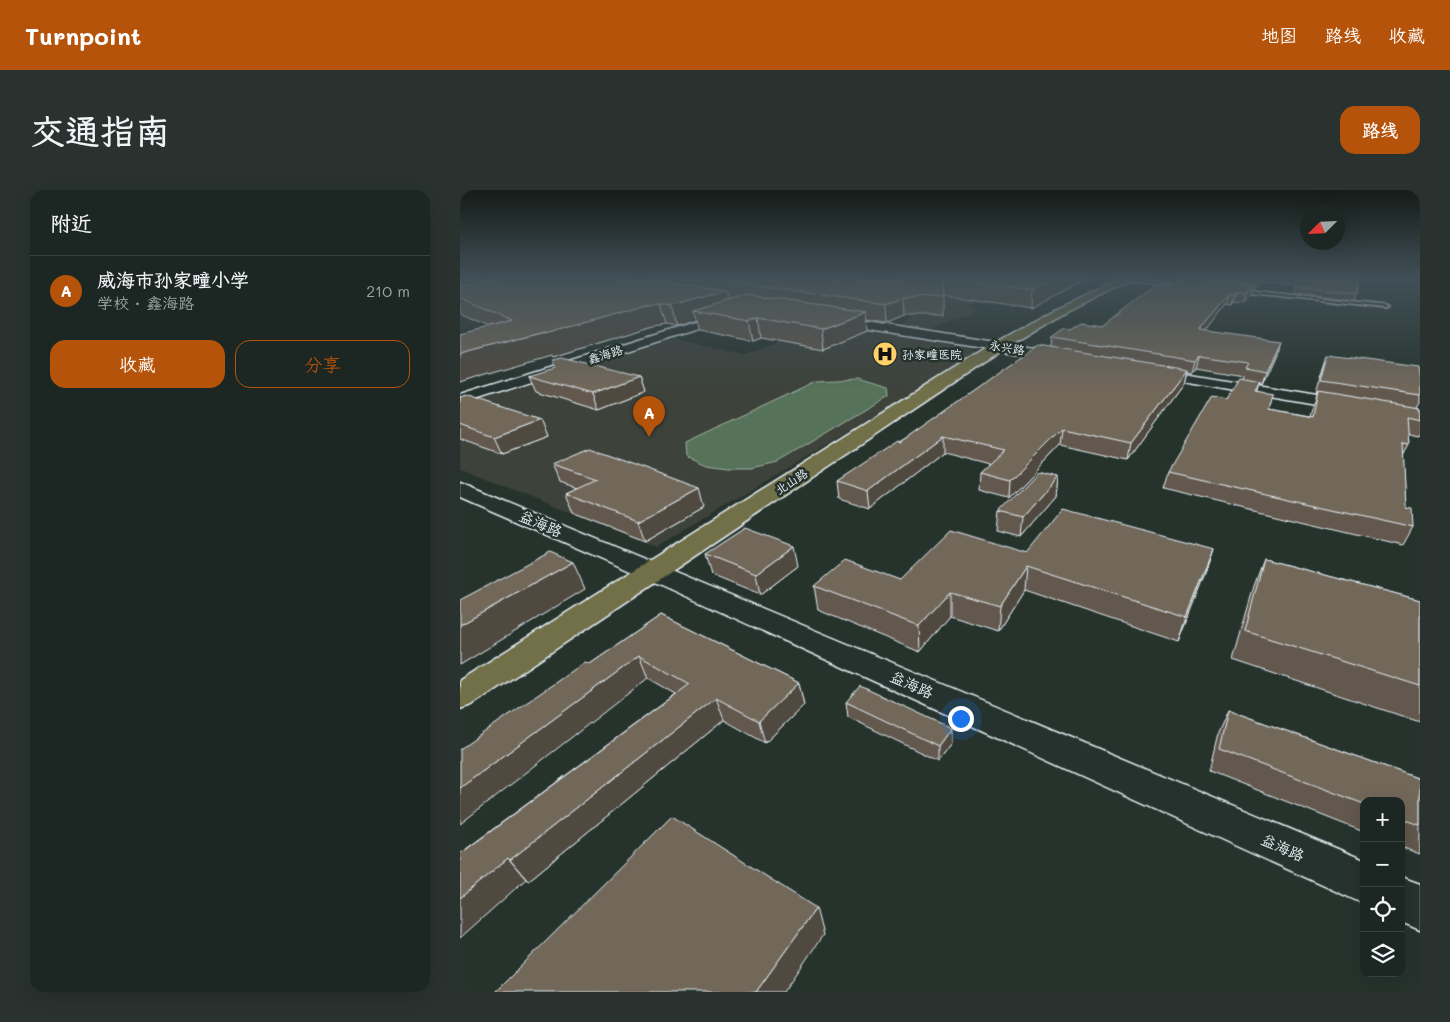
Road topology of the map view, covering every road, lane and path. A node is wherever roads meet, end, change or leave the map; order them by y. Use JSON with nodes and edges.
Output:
{"nodes":[{"id":1,"x":720,"y":315,"type":"edge"},
{"id":2,"x":1052,"y":315,"type":"edge"},
{"id":3,"x":818,"y":318,"type":"edge"},
{"id":4,"x":999,"y":346,"type":"junction"},
{"id":5,"x":1078,"y":359,"type":"edge"},
{"id":6,"x":1136,"y":369,"type":"edge"},
{"id":7,"x":460,"y":400,"type":"edge"},
{"id":8,"x":1420,"y":417,"type":"edge"},
{"id":9,"x":460,"y":489,"type":"edge"},
{"id":10,"x":653,"y":571,"type":"junction"},
{"id":11,"x":460,"y":696,"type":"edge"},
{"id":12,"x":1360,"y":880,"type":"edge"},
{"id":13,"x":1405,"y":901,"type":"edge"},
{"id":14,"x":1420,"y":907,"type":"edge"}],
"edges":[{"from":1,"to":7,"type":"street","name":"鑫海路"},
{"from":2,"to":4,"type":"main road","name":"北山路"},
{"from":3,"to":4,"type":"street","name":"永兴路"},
{"from":4,"to":5,"type":"street","name":"永兴路"},
{"from":4,"to":10,"type":"main road","name":"北山路"},
{"from":6,"to":8,"type":"street"},
{"from":9,"to":10,"type":"street","name":"益海路"},
{"from":10,"to":11,"type":"main road","name":"北山路"},
{"from":10,"to":12,"type":"street","name":"益海路"},
{"from":13,"to":14,"type":"street"}]}
